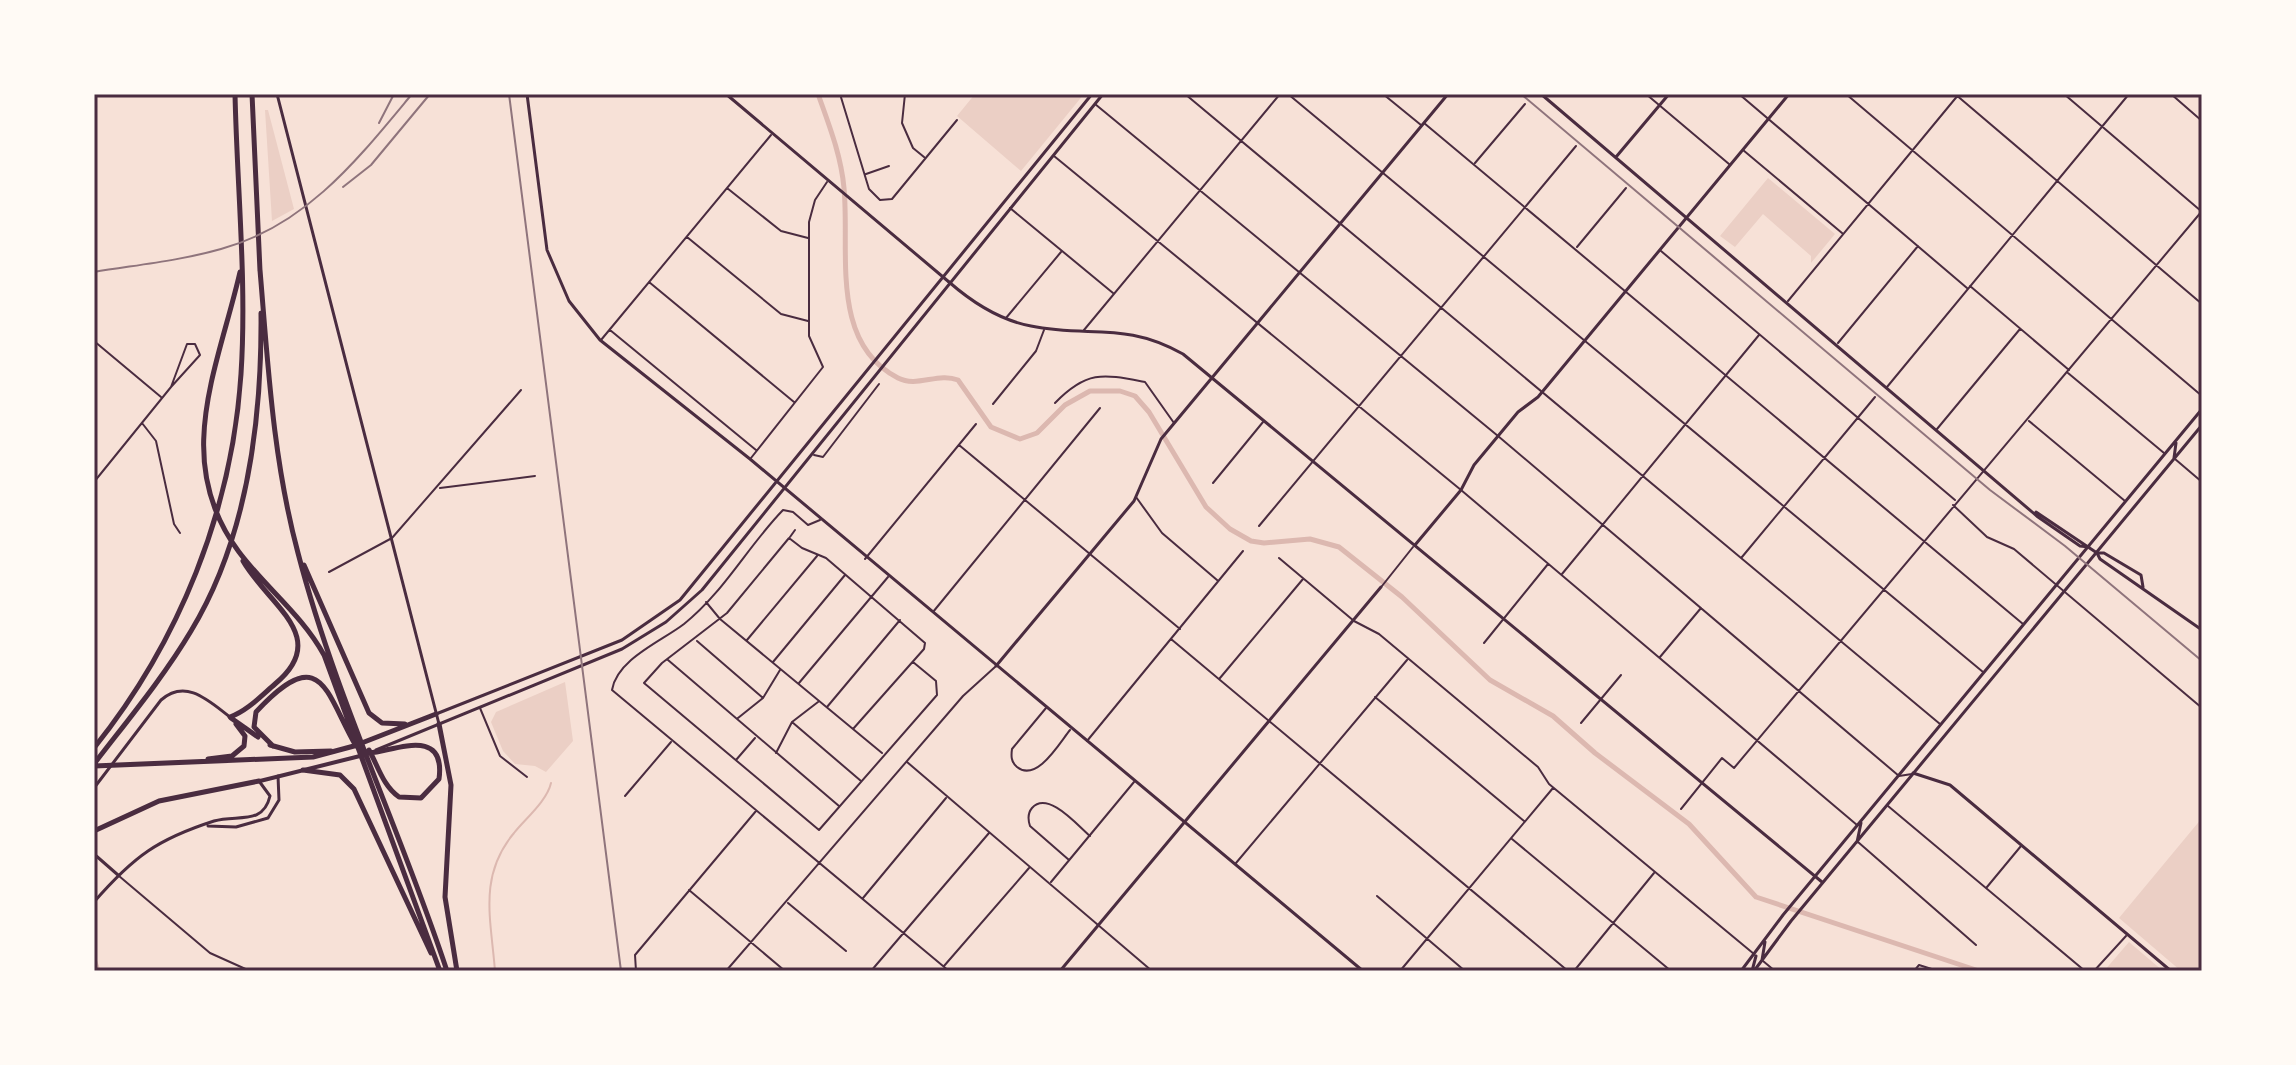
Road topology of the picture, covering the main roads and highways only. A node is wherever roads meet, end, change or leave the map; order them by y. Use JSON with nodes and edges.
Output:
{"nodes":[{"id":1,"x":235,"y":94,"type":"edge"},
{"id":2,"x":252,"y":94,"type":"edge"},
{"id":3,"x":277,"y":94,"type":"edge"},
{"id":4,"x":527,"y":94,"type":"edge"},
{"id":5,"x":726,"y":94,"type":"edge"},
{"id":6,"x":1092,"y":94,"type":"edge"},
{"id":7,"x":1103,"y":94,"type":"edge"},
{"id":8,"x":1448,"y":94,"type":"edge"},
{"id":9,"x":1541,"y":94,"type":"edge"},
{"id":10,"x":1669,"y":94,"type":"edge"},
{"id":11,"x":1789,"y":94,"type":"edge"},
{"id":12,"x":1616,"y":157,"type":"junction"},
{"id":13,"x":1686,"y":217,"type":"junction"},
{"id":14,"x":260,"y":270,"type":"junction"},
{"id":15,"x":240,"y":272,"type":"junction"},
{"id":16,"x":941,"y":276,"type":"junction"},
{"id":17,"x":949,"y":282,"type":"junction"},
{"id":18,"x":1213,"y":377,"type":"junction"},
{"id":19,"x":2202,"y":409,"type":"edge"},
{"id":20,"x":2202,"y":425,"type":"edge"},
{"id":21,"x":2177,"y":439,"type":"junction"},
{"id":22,"x":2174,"y":458,"type":"junction"},
{"id":23,"x":778,"y":484,"type":"junction"},
{"id":24,"x":785,"y":490,"type":"junction"},
{"id":25,"x":1415,"y":545,"type":"junction"},
{"id":26,"x":2089,"y":547,"type":"junction"},
{"id":27,"x":236,"y":550,"type":"junction"},
{"id":28,"x":297,"y":552,"type":"junction"},
{"id":29,"x":2097,"y":553,"type":"junction"},
{"id":30,"x":1381,"y":587,"type":"road end"},
{"id":31,"x":2143,"y":587,"type":"junction"},
{"id":32,"x":2202,"y":630,"type":"edge"},
{"id":33,"x":996,"y":666,"type":"junction"},
{"id":34,"x":436,"y":714,"type":"junction"},
{"id":35,"x":230,"y":717,"type":"junction"},
{"id":36,"x":410,"y":724,"type":"junction"},
{"id":37,"x":439,"y":724,"type":"junction"},
{"id":38,"x":356,"y":733,"type":"junction"},
{"id":39,"x":273,"y":746,"type":"junction"},
{"id":40,"x":94,"y":748,"type":"edge"},
{"id":41,"x":337,"y":751,"type":"junction"},
{"id":42,"x":370,"y":753,"type":"junction"},
{"id":43,"x":183,"y":763,"type":"junction"},
{"id":44,"x":94,"y":765,"type":"edge"},
{"id":45,"x":372,"y":766,"type":"junction"},
{"id":46,"x":303,"y":770,"type":"junction"},
{"id":47,"x":1913,"y":773,"type":"junction"},
{"id":48,"x":278,"y":776,"type":"junction"},
{"id":49,"x":259,"y":781,"type":"junction"},
{"id":50,"x":94,"y":788,"type":"edge"},
{"id":51,"x":1863,"y":820,"type":"junction"},
{"id":52,"x":1185,"y":822,"type":"junction"},
{"id":53,"x":208,"y":826,"type":"junction"},
{"id":54,"x":94,"y":831,"type":"edge"},
{"id":55,"x":1857,"y":842,"type":"junction"},
{"id":56,"x":94,"y":854,"type":"edge"},
{"id":57,"x":118,"y":875,"type":"junction"},
{"id":58,"x":1816,"y":876,"type":"junction"},
{"id":59,"x":1823,"y":883,"type":"junction"},
{"id":60,"x":94,"y":902,"type":"edge"},
{"id":61,"x":1766,"y":939,"type":"junction"},
{"id":62,"x":1755,"y":954,"type":"junction"},
{"id":63,"x":1762,"y":960,"type":"junction"},
{"id":64,"x":440,"y":971,"type":"edge"},
{"id":65,"x":447,"y":971,"type":"edge"},
{"id":66,"x":457,"y":971,"type":"edge"},
{"id":67,"x":1060,"y":971,"type":"edge"},
{"id":68,"x":1363,"y":971,"type":"edge"},
{"id":69,"x":1741,"y":971,"type":"edge"},
{"id":70,"x":1753,"y":971,"type":"edge"},
{"id":71,"x":2171,"y":971,"type":"edge"}],
"edges":[{"from":1,"to":15,"type":"highway"},
{"from":2,"to":14,"type":"highway"},
{"from":3,"to":34,"type":"main road"},
{"from":4,"to":23,"type":"main road"},
{"from":5,"to":16,"type":"main road"},
{"from":6,"to":16,"type":"main road"},
{"from":7,"to":17,"type":"main road"},
{"from":8,"to":18,"type":"main road"},
{"from":9,"to":12,"type":"main road"},
{"from":10,"to":12,"type":"main road"},
{"from":11,"to":13,"type":"main road"},
{"from":12,"to":13,"type":"main road"},
{"from":13,"to":25,"type":"main road"},
{"from":13,"to":26,"type":"main road"},
{"from":14,"to":28,"type":"highway"},
{"from":14,"to":44,"type":"highway"},
{"from":15,"to":27,"type":"highway"},
{"from":15,"to":40,"type":"highway"},
{"from":16,"to":17,"type":"main road"},
{"from":16,"to":23,"type":"main road"},
{"from":17,"to":18,"type":"main road"},
{"from":17,"to":24,"type":"main road"},
{"from":18,"to":25,"type":"main road"},
{"from":18,"to":33,"type":"main road"},
{"from":19,"to":21,"type":"main road"},
{"from":20,"to":22,"type":"main road"},
{"from":21,"to":22,"type":"main road"},
{"from":21,"to":26,"type":"main road"},
{"from":22,"to":29,"type":"main road"},
{"from":23,"to":24,"type":"main road"},
{"from":23,"to":34,"type":"main road"},
{"from":24,"to":33,"type":"main road"},
{"from":24,"to":37,"type":"main road"},
{"from":25,"to":58,"type":"main road"},
{"from":26,"to":29,"type":"main road"},
{"from":26,"to":51,"type":"main road"},
{"from":27,"to":35,"type":"highway"},
{"from":27,"to":38,"type":"highway"},
{"from":28,"to":36,"type":"highway"},
{"from":28,"to":38,"type":"highway"},
{"from":29,"to":31,"type":"main road"},
{"from":29,"to":31,"type":"main road"},
{"from":29,"to":47,"type":"main road"},
{"from":30,"to":52,"type":"main road"},
{"from":31,"to":32,"type":"main road"},
{"from":33,"to":52,"type":"main road"},
{"from":34,"to":36,"type":"highway"},
{"from":34,"to":37,"type":"main road"},
{"from":35,"to":39,"type":"highway"},
{"from":35,"to":43,"type":"highway"},
{"from":35,"to":50,"type":"main road"},
{"from":36,"to":41,"type":"highway"},
{"from":37,"to":42,"type":"main road"},
{"from":37,"to":66,"type":"highway"},
{"from":38,"to":39,"type":"highway"},
{"from":38,"to":45,"type":"highway"},
{"from":38,"to":45,"type":"highway"},
{"from":39,"to":41,"type":"highway"},
{"from":41,"to":43,"type":"highway"},
{"from":42,"to":45,"type":"highway"},
{"from":42,"to":46,"type":"main road"},
{"from":43,"to":44,"type":"highway"},
{"from":45,"to":64,"type":"highway"},
{"from":45,"to":65,"type":"highway"},
{"from":46,"to":48,"type":"main road"},
{"from":46,"to":64,"type":"highway"},
{"from":47,"to":55,"type":"main road"},
{"from":47,"to":71,"type":"main road"},
{"from":48,"to":49,"type":"main road"},
{"from":48,"to":53,"type":"main road"},
{"from":49,"to":53,"type":"main road"},
{"from":49,"to":54,"type":"highway"},
{"from":51,"to":55,"type":"main road"},
{"from":51,"to":58,"type":"main road"},
{"from":52,"to":67,"type":"main road"},
{"from":52,"to":68,"type":"main road"},
{"from":53,"to":57,"type":"main road"},
{"from":55,"to":59,"type":"main road"},
{"from":56,"to":57,"type":"main road"},
{"from":57,"to":60,"type":"main road"},
{"from":58,"to":59,"type":"main road"},
{"from":58,"to":61,"type":"main road"},
{"from":59,"to":63,"type":"main road"},
{"from":61,"to":62,"type":"main road"},
{"from":61,"to":63,"type":"main road"},
{"from":62,"to":69,"type":"main road"},
{"from":62,"to":70,"type":"main road"},
{"from":63,"to":70,"type":"main road"}]}
